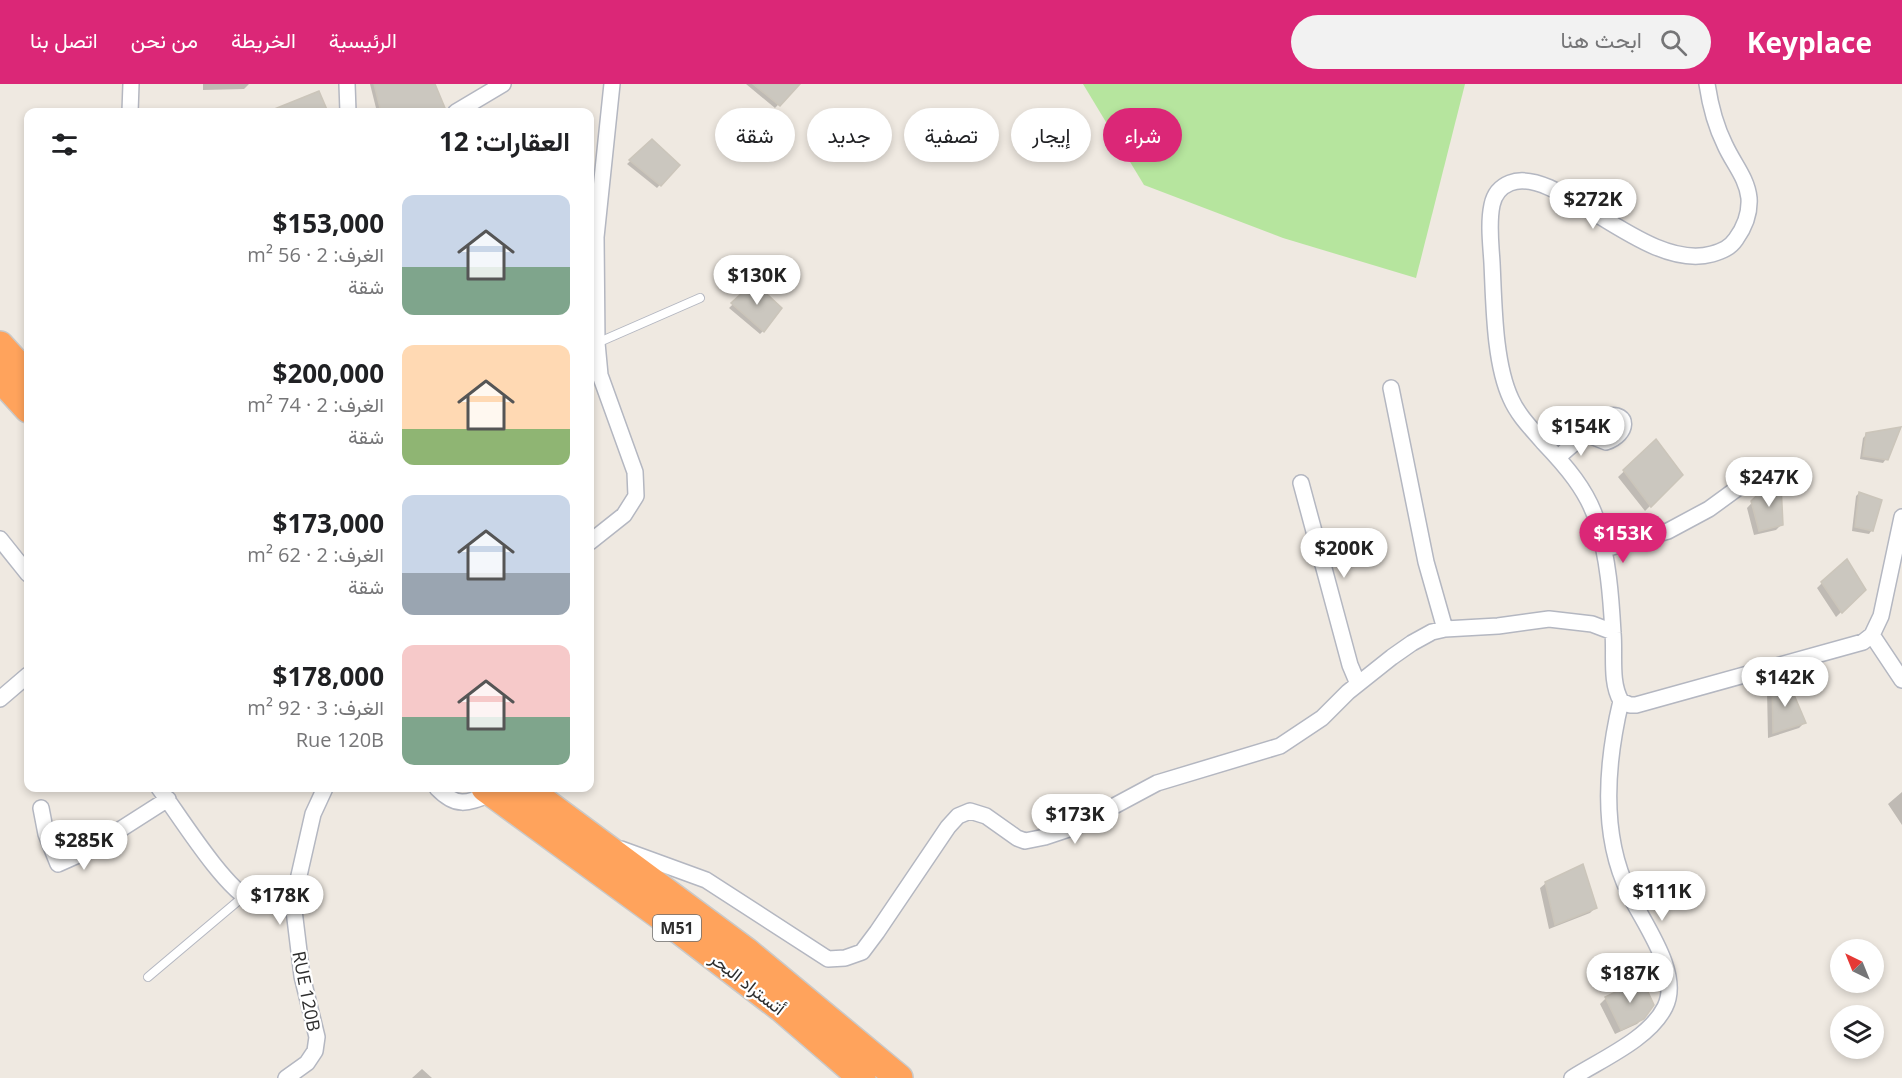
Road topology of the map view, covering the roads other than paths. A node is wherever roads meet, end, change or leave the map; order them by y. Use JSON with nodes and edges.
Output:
{"nodes":[{"id":1,"x":132,"y":84,"type":"edge"},
{"id":2,"x":347,"y":84,"type":"edge"},
{"id":3,"x":503,"y":84,"type":"edge"},
{"id":4,"x":612,"y":84,"type":"edge"},
{"id":5,"x":1707,"y":84,"type":"edge"},
{"id":6,"x":130,"y":108,"type":"edge"},
{"id":7,"x":348,"y":108,"type":"edge"},
{"id":8,"x":463,"y":108,"type":"edge"},
{"id":9,"x":700,"y":298,"type":"dead end"},
{"id":10,"x":597,"y":343,"type":"junction"},
{"id":11,"x":0,"y":345,"type":"edge"},
{"id":12,"x":24,"y":372,"type":"edge"},
{"id":13,"x":0,"y":378,"type":"edge"},
{"id":14,"x":1390,"y":388,"type":"dead end"},
{"id":15,"x":24,"y":405,"type":"edge"},
{"id":16,"x":1586,"y":434,"type":"dead end"},
{"id":17,"x":1558,"y":458,"type":"junction"},
{"id":18,"x":1788,"y":472,"type":"dead end"},
{"id":19,"x":1301,"y":483,"type":"dead end"},
{"id":20,"x":1902,"y":517,"type":"edge"},
{"id":21,"x":0,"y":539,"type":"edge"},
{"id":22,"x":594,"y":539,"type":"edge"},
{"id":23,"x":1605,"y":549,"type":"junction"},
{"id":24,"x":24,"y":569,"type":"edge"},
{"id":25,"x":1445,"y":629,"type":"junction"},
{"id":26,"x":1613,"y":632,"type":"junction"},
{"id":27,"x":1872,"y":635,"type":"junction"},
{"id":28,"x":24,"y":678,"type":"edge"},
{"id":29,"x":1902,"y":680,"type":"edge"},
{"id":30,"x":1358,"y":684,"type":"junction"},
{"id":31,"x":0,"y":699,"type":"edge"},
{"id":32,"x":1621,"y":701,"type":"junction"},
{"id":33,"x":323,"y":792,"type":"edge"},
{"id":34,"x":441,"y":792,"type":"edge"},
{"id":35,"x":486,"y":792,"type":"edge"},
{"id":36,"x":492,"y":792,"type":"edge"},
{"id":37,"x":532,"y":792,"type":"edge"},
{"id":38,"x":163,"y":793,"type":"edge"},
{"id":39,"x":41,"y":808,"type":"dead end"},
{"id":40,"x":602,"y":842,"type":"junction"},
{"id":41,"x":244,"y":896,"type":"junction"},
{"id":42,"x":293,"y":903,"type":"junction"},
{"id":43,"x":148,"y":977,"type":"dead end"},
{"id":44,"x":286,"y":1078,"type":"edge"},
{"id":45,"x":862,"y":1078,"type":"edge"},
{"id":46,"x":899,"y":1078,"type":"edge"},
{"id":47,"x":1572,"y":1078,"type":"edge"}],
"edges":[{"from":1,"to":6,"type":"street"},
{"from":2,"to":7,"type":"street"},
{"from":3,"to":8,"type":"street"},
{"from":4,"to":10,"type":"street"},
{"from":5,"to":17,"type":"street"},
{"from":9,"to":10,"type":"lane"},
{"from":10,"to":22,"type":"street"},
{"from":11,"to":12,"type":"highway"},
{"from":13,"to":15,"type":"highway"},
{"from":14,"to":25,"type":"street"},
{"from":16,"to":17,"type":"street"},
{"from":17,"to":23,"type":"street"},
{"from":18,"to":23,"type":"street"},
{"from":19,"to":30,"type":"street"},
{"from":20,"to":27,"type":"street"},
{"from":21,"to":24,"type":"street"},
{"from":23,"to":26,"type":"street"},
{"from":25,"to":26,"type":"street"},
{"from":25,"to":30,"type":"street"},
{"from":26,"to":32,"type":"street"},
{"from":27,"to":29,"type":"street"},
{"from":27,"to":32,"type":"street"},
{"from":28,"to":31,"type":"street"},
{"from":30,"to":40,"type":"street"},
{"from":32,"to":47,"type":"street"},
{"from":33,"to":42,"type":"street","name":"RUE 120B"},
{"from":34,"to":35,"type":"street"},
{"from":36,"to":45,"type":"highway","name":"أتستراد البحر","number":"M51"},
{"from":37,"to":40,"type":"highway","name":"أتستراد البحر","number":"M51"},
{"from":38,"to":39,"type":"street"},
{"from":38,"to":41,"type":"street"},
{"from":40,"to":46,"type":"highway","name":"أتستراد البحر","number":"M51"},
{"from":41,"to":42,"type":"street"},
{"from":41,"to":43,"type":"lane"},
{"from":42,"to":44,"type":"street","name":"RUE 120B"}]}
